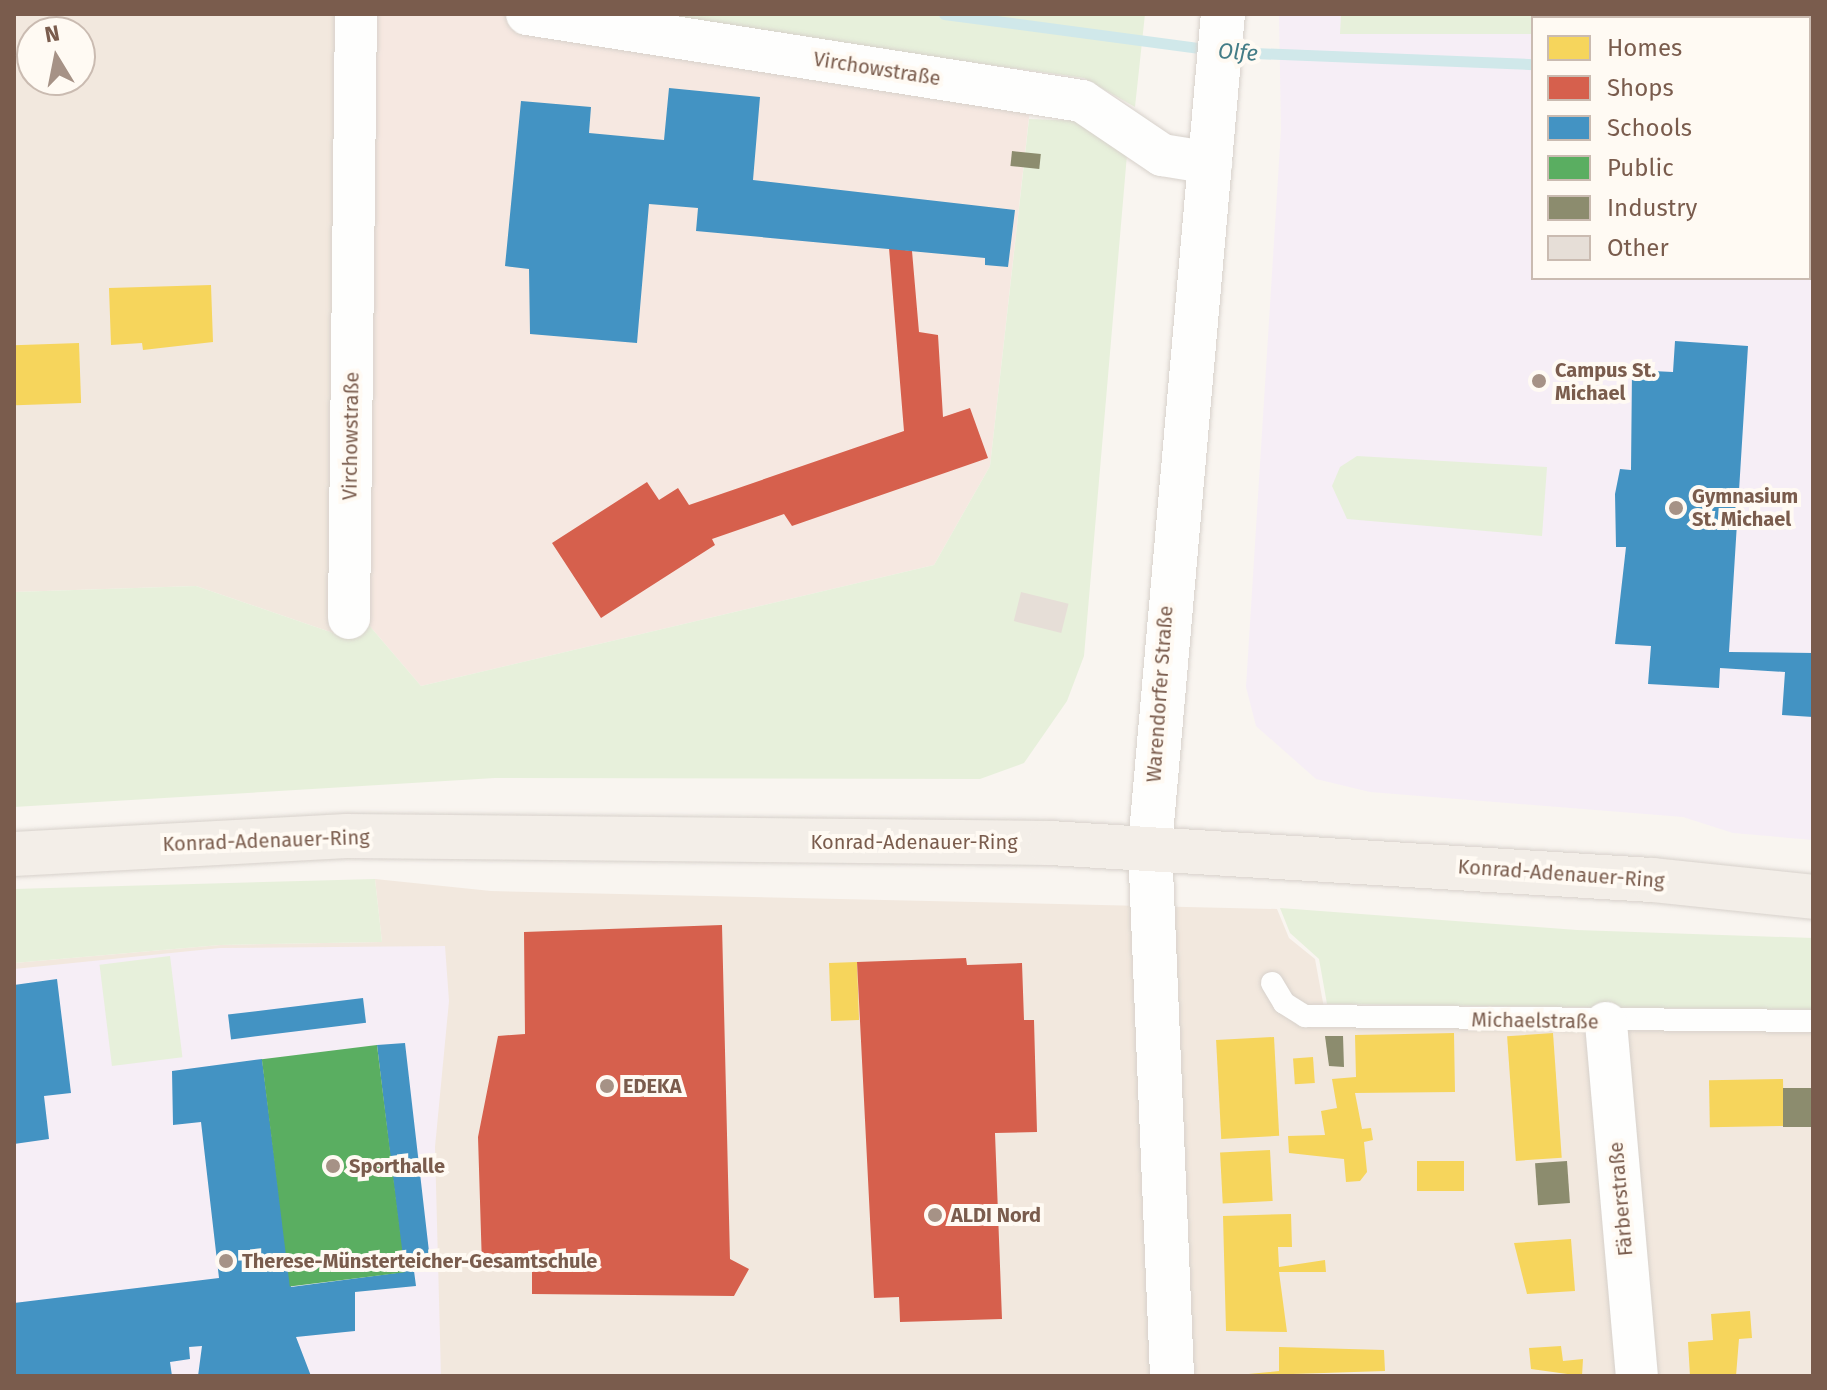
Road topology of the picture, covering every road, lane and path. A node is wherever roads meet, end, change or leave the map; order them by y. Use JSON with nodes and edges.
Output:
{"nodes":[{"id":1,"x":356,"y":14,"type":"edge"},
{"id":2,"x":527,"y":14,"type":"edge"},
{"id":3,"x":1221,"y":36,"type":"edge"},
{"id":4,"x":1211,"y":163,"type":"junction"},
{"id":5,"x":349,"y":618,"type":"dead end"},
{"id":6,"x":1150,"y":846,"type":"junction"},
{"id":7,"x":14,"y":854,"type":"edge"},
{"id":8,"x":1813,"y":897,"type":"edge"},
{"id":9,"x":1272,"y":983,"type":"dead end"},
{"id":10,"x":1813,"y":1021,"type":"edge"},
{"id":11,"x":1606,"y":1023,"type":"junction"},
{"id":12,"x":1172,"y":1376,"type":"edge"},
{"id":13,"x":1637,"y":1376,"type":"edge"}],
"edges":[{"from":1,"to":5,"type":"street","name":"Virchowstraße"},
{"from":2,"to":4,"type":"street","name":"Virchowstraße"},
{"from":3,"to":4,"type":"main road","name":"Warendorfer Straße"},
{"from":4,"to":6,"type":"main road","name":"Warendorfer Straße"},
{"from":6,"to":7,"type":"main road","name":"Konrad-Adenauer-Ring"},
{"from":6,"to":8,"type":"main road","name":"Konrad-Adenauer-Ring"},
{"from":6,"to":12,"type":"main road","name":"Warendorfer Straße"},
{"from":9,"to":11,"type":"lane","name":"Michaelstraße"},
{"from":10,"to":11,"type":"lane","name":"Michaelstraße"},
{"from":11,"to":13,"type":"street","name":"Färberstraße"}]}
